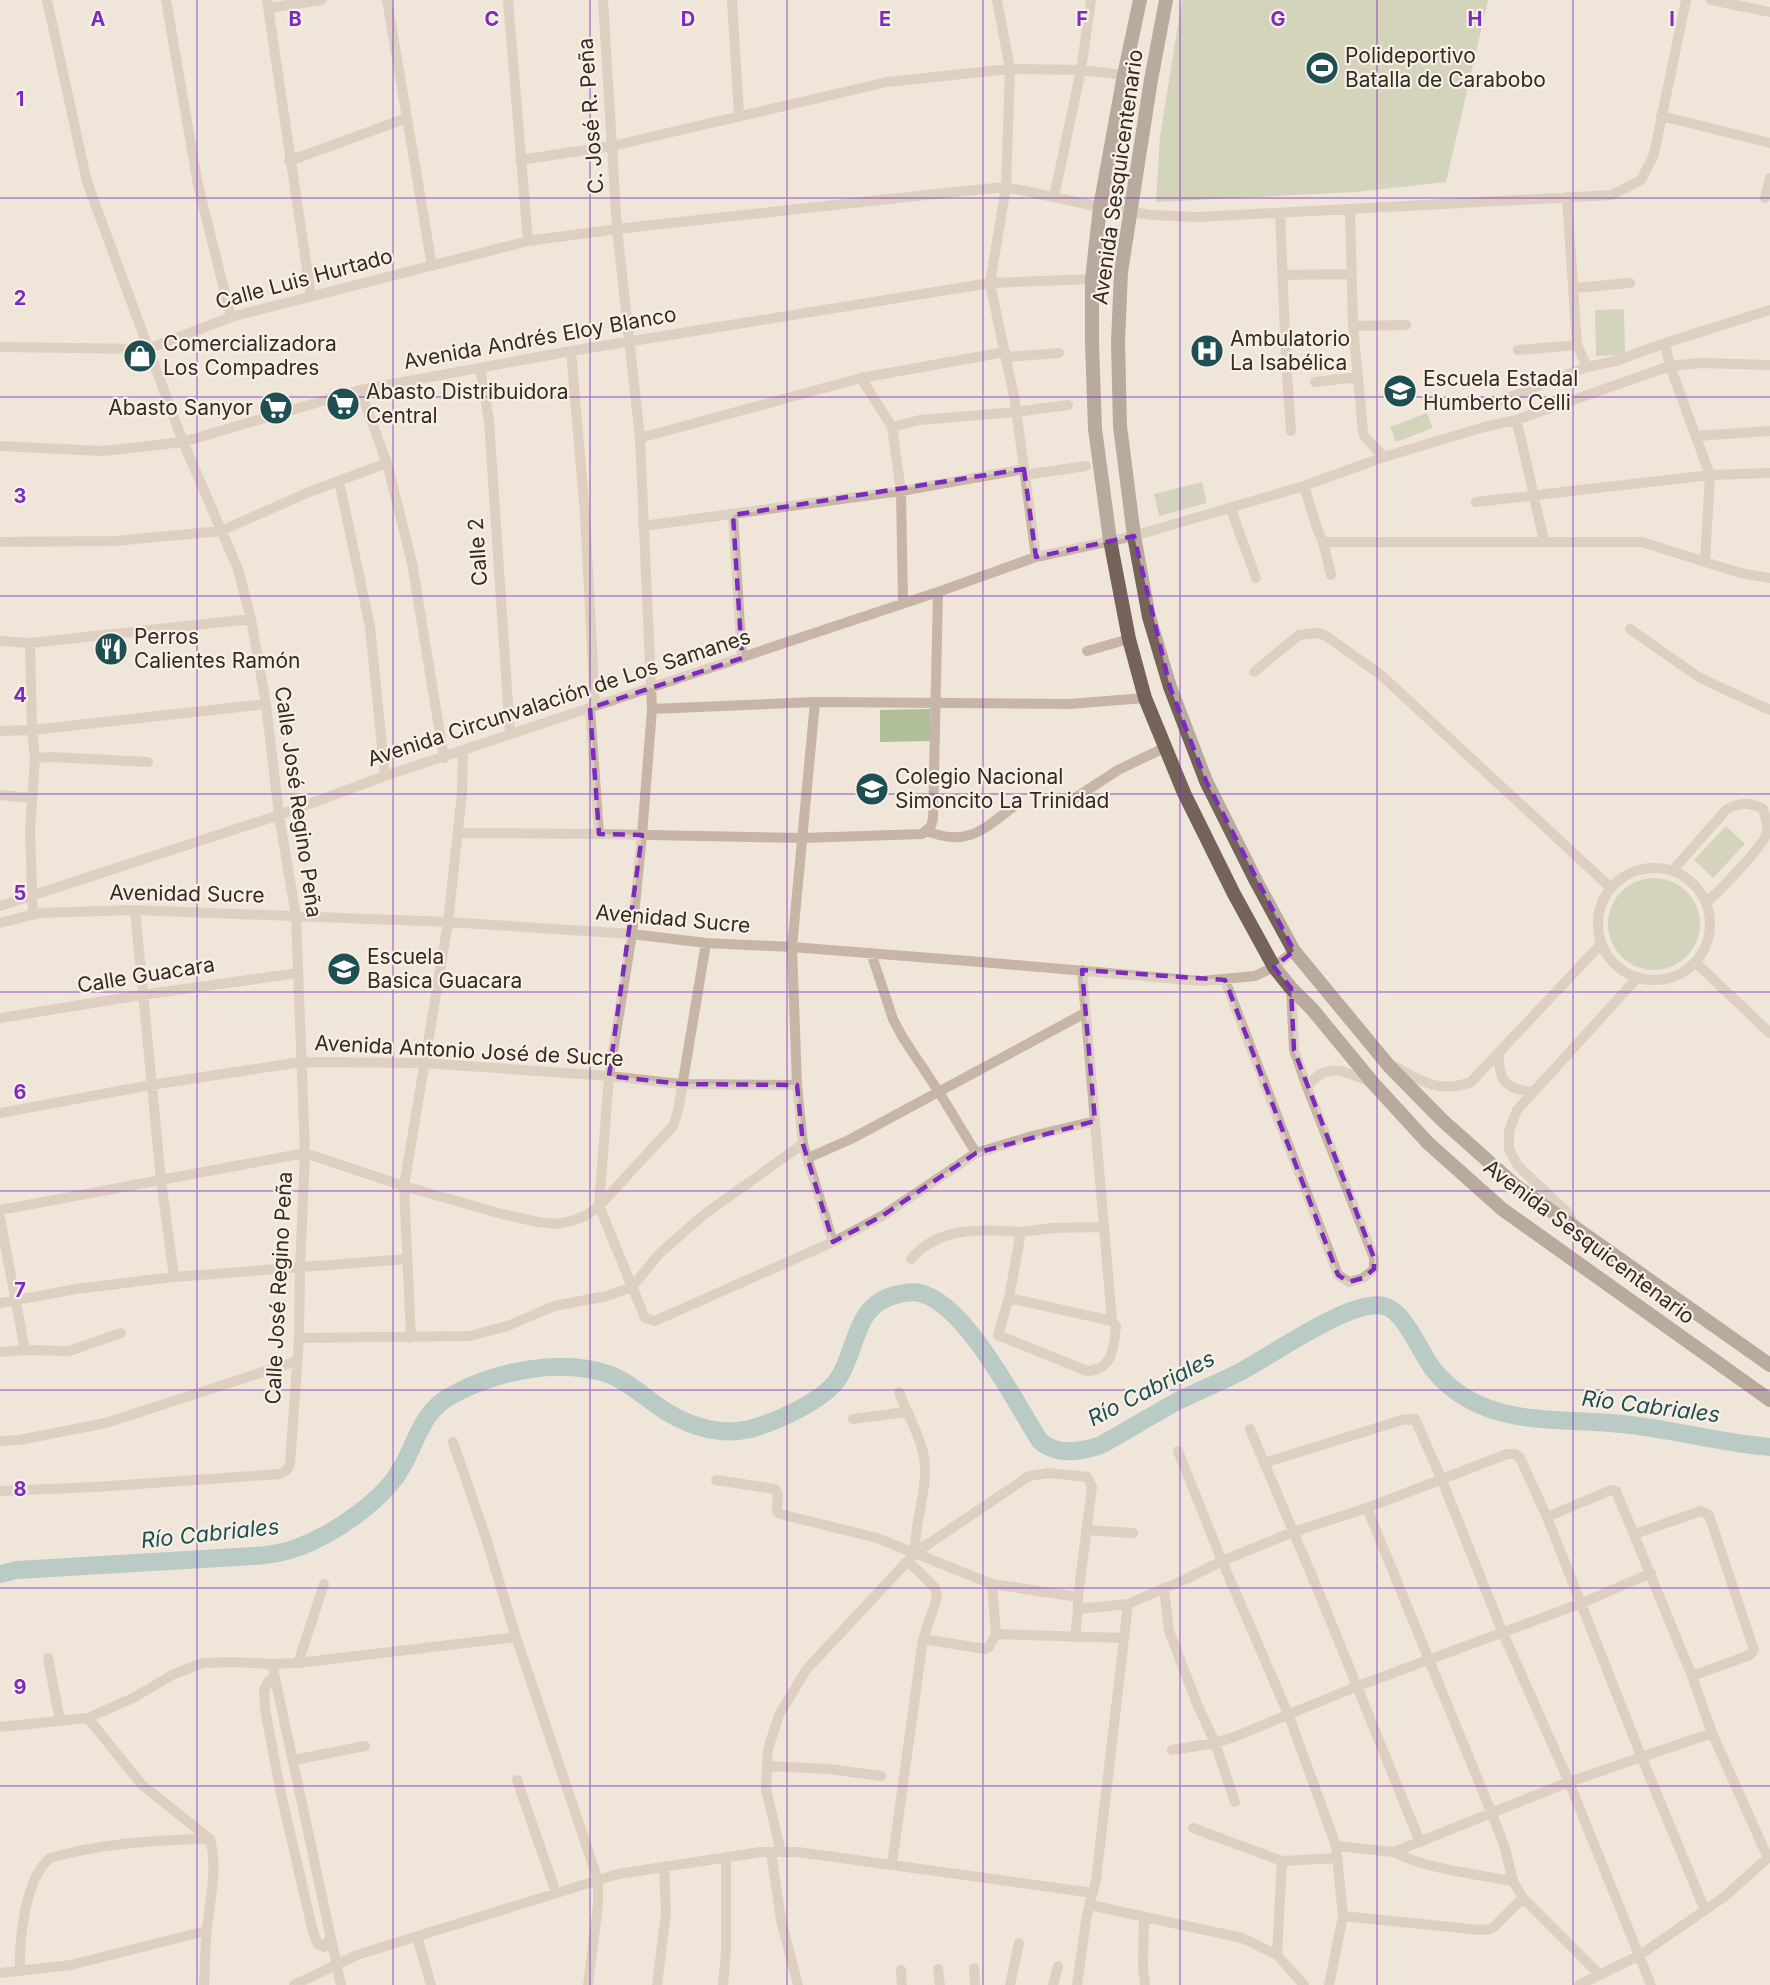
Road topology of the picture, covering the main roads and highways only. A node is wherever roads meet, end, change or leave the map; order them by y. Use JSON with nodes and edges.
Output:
{"nodes":[{"id":1,"x":1140,"y":0,"type":"edge"},
{"id":2,"x":1166,"y":0,"type":"edge"},
{"id":3,"x":1770,"y":1365,"type":"edge"},
{"id":4,"x":1770,"y":1400,"type":"edge"}],
"edges":[{"from":1,"to":4,"type":"main road","name":"Avenida Sesquicentenario"},
{"from":2,"to":3,"type":"main road","name":"Avenida Sesquicentenario"}]}
